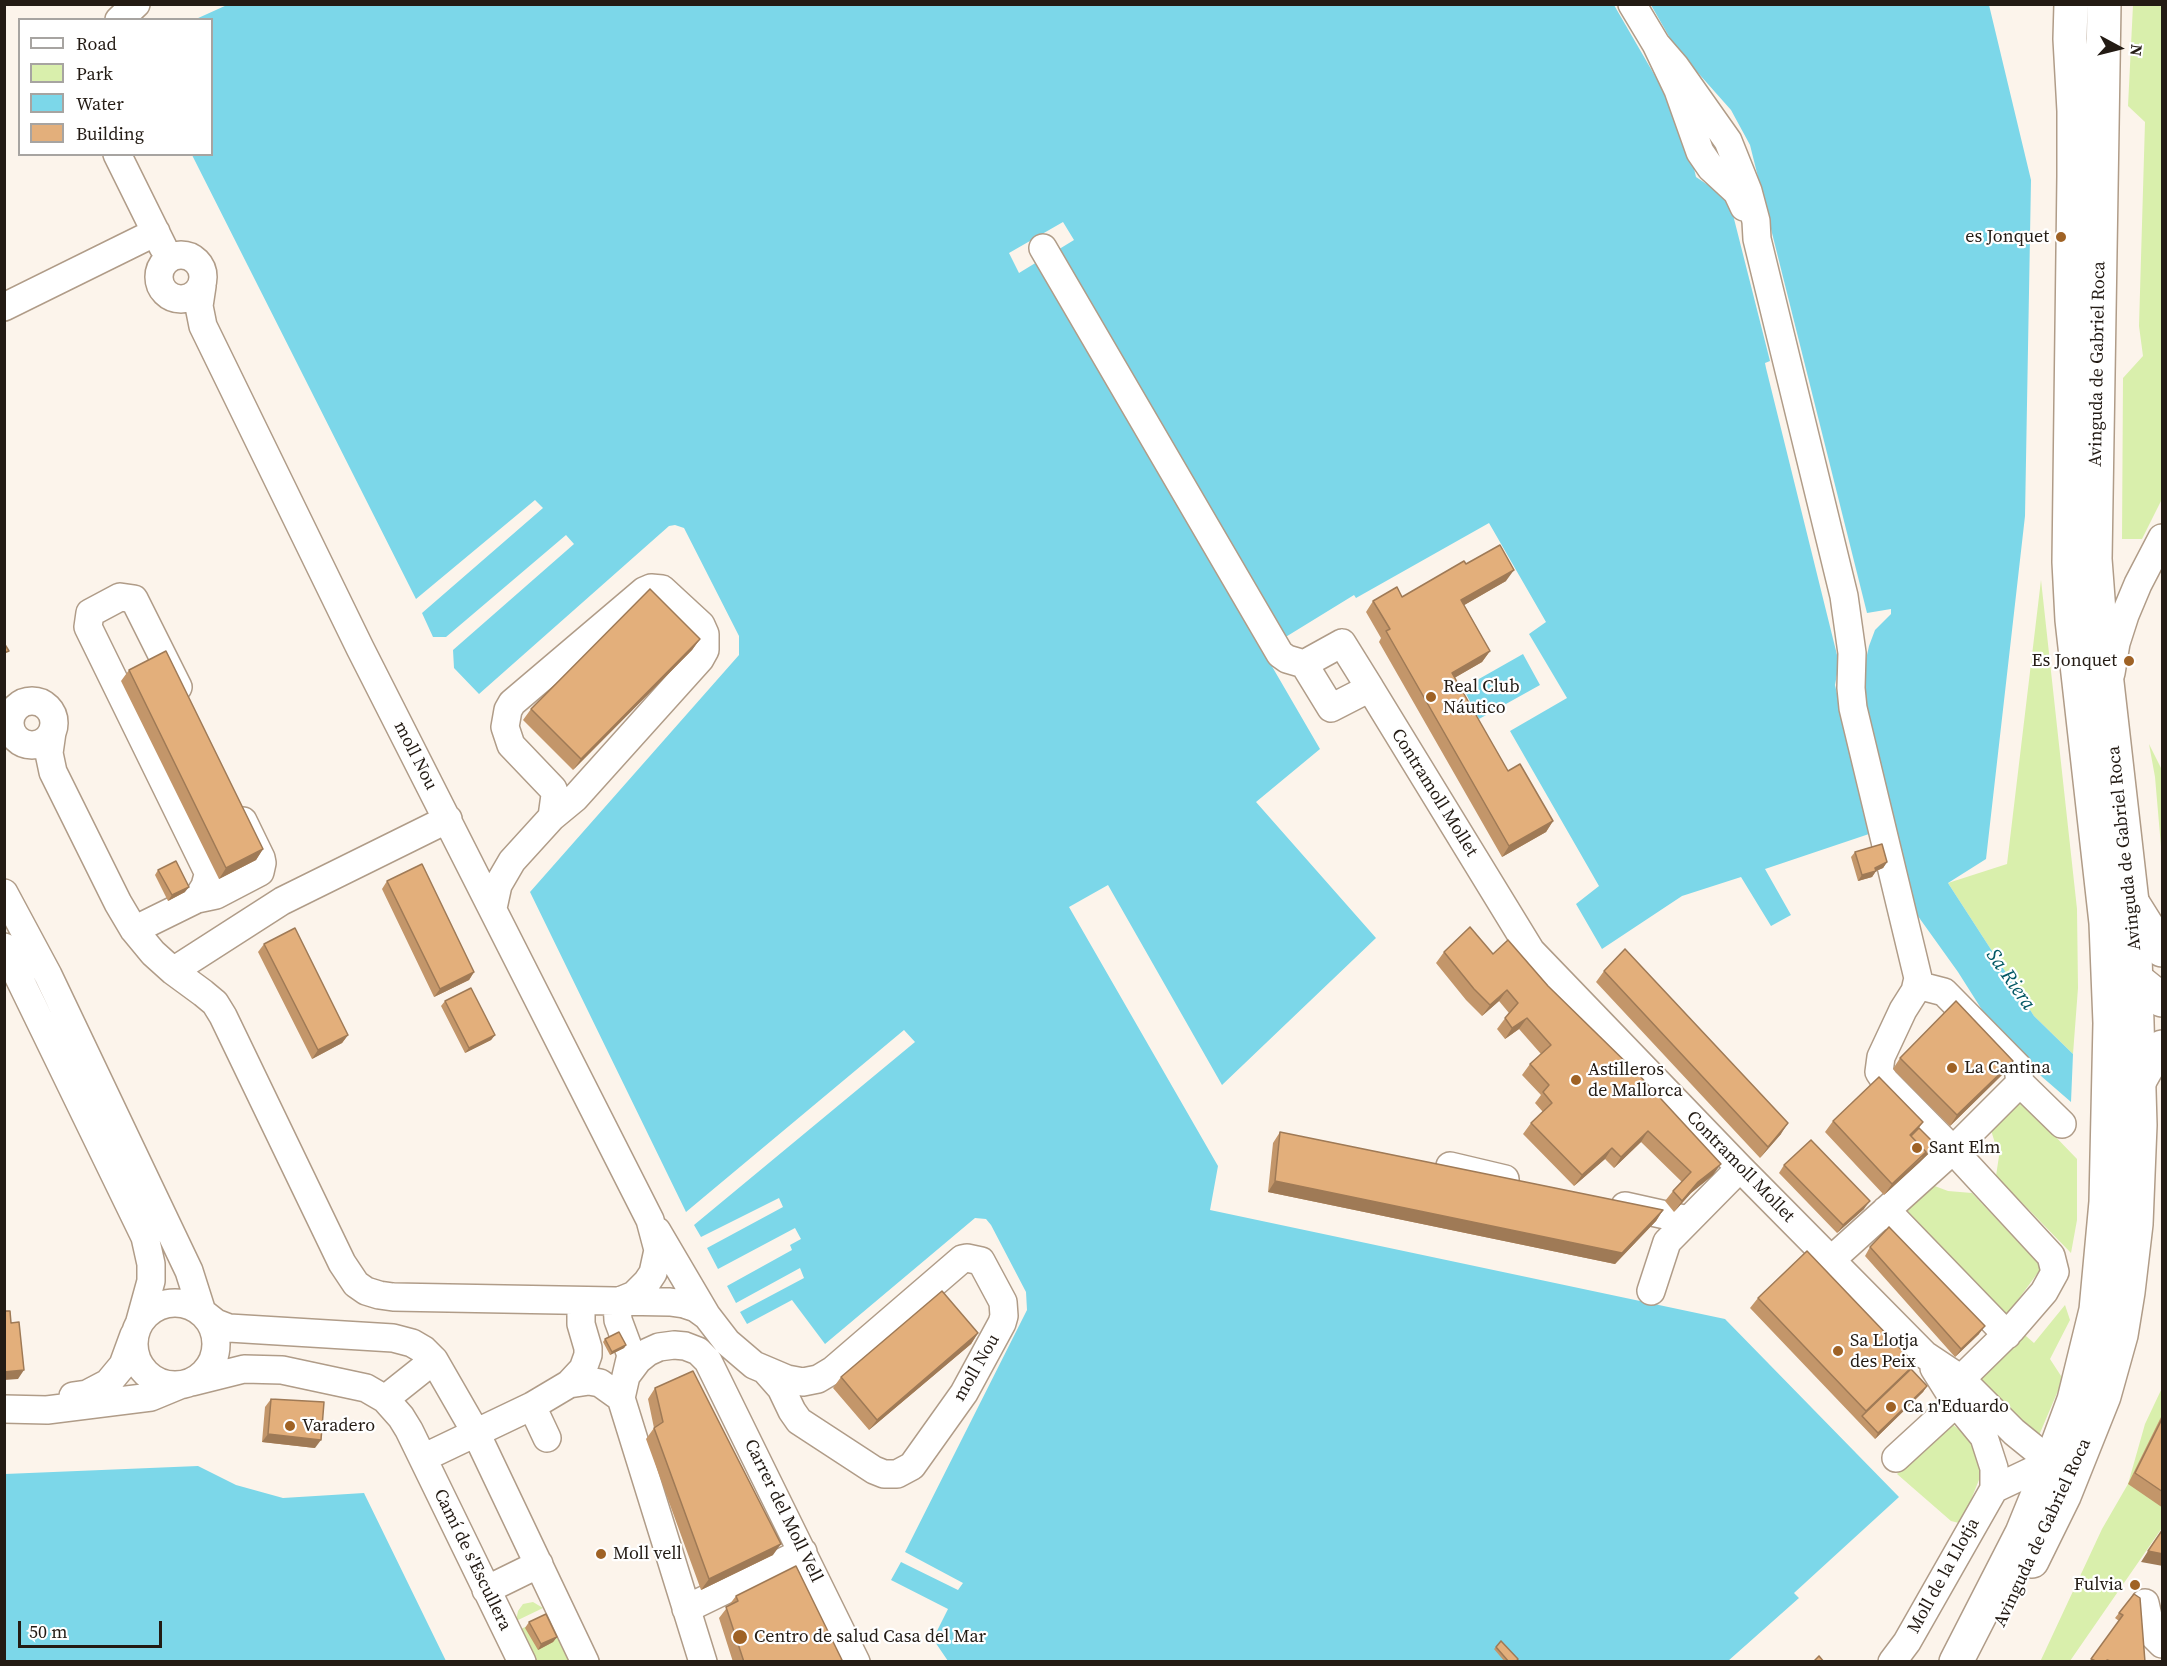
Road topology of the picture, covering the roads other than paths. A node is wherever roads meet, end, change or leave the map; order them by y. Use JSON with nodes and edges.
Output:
{"nodes":[{"id":1,"x":136,"y":4,"type":"edge"},
{"id":2,"x":1632,"y":4,"type":"edge"},
{"id":3,"x":2071,"y":4,"type":"edge"},
{"id":4,"x":2104,"y":4,"type":"edge"},
{"id":5,"x":121,"y":18,"type":"edge"},
{"id":6,"x":118,"y":156,"type":"edge"},
{"id":7,"x":156,"y":232,"type":"junction"},
{"id":8,"x":1043,"y":248,"type":"dead end"},
{"id":9,"x":169,"y":259,"type":"junction"},
{"id":10,"x":202,"y":286,"type":"junction"},
{"id":11,"x":172,"y":297,"type":"junction"},
{"id":12,"x":4,"y":307,"type":"edge"},
{"id":13,"x":203,"y":326,"type":"junction"},
{"id":14,"x":2163,"y":538,"type":"edge"},
{"id":15,"x":1304,"y":664,"type":"junction"},
{"id":16,"x":1370,"y":688,"type":"junction"},
{"id":17,"x":2108,"y":692,"type":"junction"},
{"id":18,"x":189,"y":709,"type":"edge"},
{"id":19,"x":52,"y":732,"type":"junction"},
{"id":20,"x":22,"y":744,"type":"junction"},
{"id":21,"x":53,"y":772,"type":"junction"},
{"id":22,"x":230,"y":794,"type":"edge"},
{"id":23,"x":552,"y":817,"type":"junction"},
{"id":24,"x":448,"y":819,"type":"junction"},
{"id":25,"x":512,"y":861,"type":"junction"},
{"id":26,"x":471,"y":866,"type":"junction"},
{"id":27,"x":4,"y":893,"type":"edge"},
{"id":28,"x":197,"y":899,"type":"junction"},
{"id":29,"x":493,"y":908,"type":"junction"},
{"id":30,"x":2124,"y":915,"type":"junction"},
{"id":31,"x":134,"y":930,"type":"junction"},
{"id":32,"x":4,"y":946,"type":"edge"},
{"id":33,"x":2163,"y":950,"type":"edge"},
{"id":34,"x":173,"y":971,"type":"junction"},
{"id":35,"x":2150,"y":975,"type":"edge"},
{"id":36,"x":1917,"y":985,"type":"junction"},
{"id":37,"x":2163,"y":1000,"type":"edge"},
{"id":38,"x":2110,"y":1023,"type":"junction"},
{"id":39,"x":2163,"y":1047,"type":"edge"},
{"id":40,"x":2140,"y":1080,"type":"junction"},
{"id":41,"x":2020,"y":1083,"type":"junction"},
{"id":42,"x":2062,"y":1124,"type":"dead end"},
{"id":43,"x":1953,"y":1150,"type":"junction"},
{"id":44,"x":1450,"y":1166,"type":"edge"},
{"id":45,"x":1740,"y":1168,"type":"junction"},
{"id":46,"x":1529,"y":1184,"type":"edge"},
{"id":47,"x":1597,"y":1200,"type":"edge"},
{"id":48,"x":1886,"y":1210,"type":"junction"},
{"id":49,"x":650,"y":1220,"type":"junction"},
{"id":50,"x":1688,"y":1220,"type":"junction"},
{"id":51,"x":1831,"y":1260,"type":"junction"},
{"id":52,"x":1651,"y":1291,"type":"dead end"},
{"id":53,"x":581,"y":1301,"type":"junction"},
{"id":54,"x":617,"y":1302,"type":"junction"},
{"id":55,"x":202,"y":1312,"type":"junction"},
{"id":56,"x":707,"y":1316,"type":"junction"},
{"id":57,"x":137,"y":1327,"type":"junction"},
{"id":58,"x":2007,"y":1335,"type":"junction"},
{"id":59,"x":434,"y":1360,"type":"junction"},
{"id":60,"x":766,"y":1371,"type":"junction"},
{"id":61,"x":186,"y":1383,"type":"junction"},
{"id":62,"x":569,"y":1384,"type":"junction"},
{"id":63,"x":623,"y":1387,"type":"junction"},
{"id":64,"x":1959,"y":1391,"type":"junction"},
{"id":65,"x":385,"y":1399,"type":"junction"},
{"id":66,"x":532,"y":1406,"type":"junction"},
{"id":67,"x":10,"y":1409,"type":"edge"},
{"id":68,"x":476,"y":1433,"type":"junction"},
{"id":69,"x":547,"y":1438,"type":"dead end"},
{"id":70,"x":423,"y":1458,"type":"junction"},
{"id":71,"x":1896,"y":1458,"type":"dead end"},
{"id":72,"x":2066,"y":1459,"type":"junction"},
{"id":73,"x":1994,"y":1489,"type":"junction"},
{"id":74,"x":803,"y":1552,"type":"junction"},
{"id":75,"x":539,"y":1564,"type":"junction"},
{"id":76,"x":486,"y":1590,"type":"junction"},
{"id":77,"x":2145,"y":1603,"type":"dead end"},
{"id":78,"x":686,"y":1609,"type":"junction"},
{"id":79,"x":2155,"y":1650,"type":"edge"},
{"id":80,"x":522,"y":1662,"type":"edge"},
{"id":81,"x":585,"y":1662,"type":"edge"},
{"id":82,"x":703,"y":1662,"type":"edge"},
{"id":83,"x":856,"y":1662,"type":"edge"},
{"id":84,"x":1892,"y":1662,"type":"edge"},
{"id":85,"x":1956,"y":1662,"type":"edge"},
{"id":86,"x":1979,"y":1662,"type":"edge"}],
"edges":[{"from":1,"to":5,"type":"street"},
{"from":2,"to":36,"type":"street"},
{"from":3,"to":30,"type":"main road","name":"Avinguda de Gabriel Roca"},
{"from":4,"to":17,"type":"main road","name":"Avinguda de Gabriel Roca"},
{"from":6,"to":7,"type":"street"},
{"from":7,"to":9,"type":"street"},
{"from":7,"to":12,"type":"street"},
{"from":8,"to":15,"type":"street"},
{"from":9,"to":10,"type":"street"},
{"from":9,"to":11,"type":"street"},
{"from":10,"to":11,"type":"street"},
{"from":10,"to":13,"type":"street","name":"moll Nou"},
{"from":11,"to":13,"type":"street"},
{"from":13,"to":24,"type":"street","name":"moll Nou"},
{"from":14,"to":17,"type":"street"},
{"from":15,"to":16,"type":"street"},
{"from":15,"to":16,"type":"street","name":"Contramoll Mollet"},
{"from":16,"to":45,"type":"street","name":"Contramoll Mollet"},
{"from":17,"to":30,"type":"main road","name":"Avinguda de Gabriel Roca"},
{"from":18,"to":28,"type":"street"},
{"from":19,"to":20,"type":"street"},
{"from":19,"to":20,"type":"street"},
{"from":19,"to":21,"type":"street"},
{"from":20,"to":21,"type":"street"},
{"from":21,"to":31,"type":"street"},
{"from":22,"to":28,"type":"street"},
{"from":23,"to":23,"type":"street"},
{"from":23,"to":25,"type":"street"},
{"from":24,"to":26,"type":"street","name":"moll Nou"},
{"from":24,"to":34,"type":"street"},
{"from":25,"to":26,"type":"street"},
{"from":25,"to":29,"type":"street"},
{"from":26,"to":29,"type":"street","name":"moll Nou"},
{"from":27,"to":55,"type":"street"},
{"from":28,"to":31,"type":"street"},
{"from":29,"to":49,"type":"street","name":"moll Nou"},
{"from":30,"to":33,"type":"main road"},
{"from":30,"to":35,"type":"main road","name":"Avinguda de Gabriel Roca"},
{"from":30,"to":38,"type":"main road","name":"Avinguda de Gabriel Roca"},
{"from":31,"to":34,"type":"street"},
{"from":32,"to":57,"type":"street"},
{"from":34,"to":53,"type":"street"},
{"from":35,"to":37,"type":"main road"},
{"from":35,"to":38,"type":"main road"},
{"from":35,"to":40,"type":"main road","name":"Avinguda de Gabriel Roca"},
{"from":36,"to":41,"type":"street"},
{"from":36,"to":43,"type":"street"},
{"from":38,"to":72,"type":"main road","name":"Avinguda de Gabriel Roca"},
{"from":39,"to":40,"type":"main road"},
{"from":40,"to":72,"type":"main road","name":"Avinguda de Gabriel Roca"},
{"from":41,"to":42,"type":"street"},
{"from":41,"to":43,"type":"street"},
{"from":43,"to":48,"type":"street"},
{"from":43,"to":58,"type":"street"},
{"from":44,"to":46,"type":"street"},
{"from":45,"to":50,"type":"street"},
{"from":45,"to":51,"type":"street","name":"Contramoll Mollet"},
{"from":47,"to":50,"type":"street"},
{"from":48,"to":51,"type":"street"},
{"from":48,"to":58,"type":"street"},
{"from":49,"to":54,"type":"street","name":"moll Nou"},
{"from":49,"to":56,"type":"street","name":"moll Nou"},
{"from":50,"to":52,"type":"street"},
{"from":51,"to":64,"type":"street","name":"Contramoll Mollet"},
{"from":53,"to":54,"type":"street"},
{"from":53,"to":62,"type":"street"},
{"from":54,"to":56,"type":"street","name":"moll Nou"},
{"from":54,"to":63,"type":"street"},
{"from":55,"to":57,"type":"street"},
{"from":55,"to":59,"type":"street"},
{"from":55,"to":61,"type":"street"},
{"from":56,"to":60,"type":"street","name":"moll Nou"},
{"from":57,"to":61,"type":"street"},
{"from":57,"to":67,"type":"street"},
{"from":58,"to":64,"type":"street"},
{"from":59,"to":65,"type":"street"},
{"from":59,"to":68,"type":"street"},
{"from":60,"to":60,"type":"street","name":"moll Nou"},
{"from":61,"to":65,"type":"street"},
{"from":61,"to":67,"type":"street"},
{"from":62,"to":63,"type":"street"},
{"from":62,"to":66,"type":"street"},
{"from":63,"to":74,"type":"street","name":"Carrer del Moll Vell"},
{"from":63,"to":78,"type":"street"},
{"from":64,"to":71,"type":"street"},
{"from":64,"to":72,"type":"street","name":"Contramoll Mollet"},
{"from":64,"to":73,"type":"street"},
{"from":65,"to":70,"type":"street","name":"Camí de s'Escullera"},
{"from":66,"to":68,"type":"street"},
{"from":66,"to":69,"type":"street"},
{"from":68,"to":70,"type":"street"},
{"from":68,"to":75,"type":"street"},
{"from":70,"to":76,"type":"street","name":"Camí de s'Escullera"},
{"from":72,"to":73,"type":"street"},
{"from":72,"to":85,"type":"main road","name":"Avinguda de Gabriel Roca"},
{"from":72,"to":86,"type":"main road","name":"Avinguda de Gabriel Roca"},
{"from":73,"to":84,"type":"street","name":"Moll de la Llotja"},
{"from":74,"to":78,"type":"street"},
{"from":74,"to":83,"type":"street","name":"Carrer del Moll Vell"},
{"from":75,"to":76,"type":"street"},
{"from":75,"to":81,"type":"street"},
{"from":76,"to":80,"type":"street","name":"Camí de s'Escullera"},
{"from":77,"to":79,"type":"street"},
{"from":78,"to":82,"type":"street"}]}
